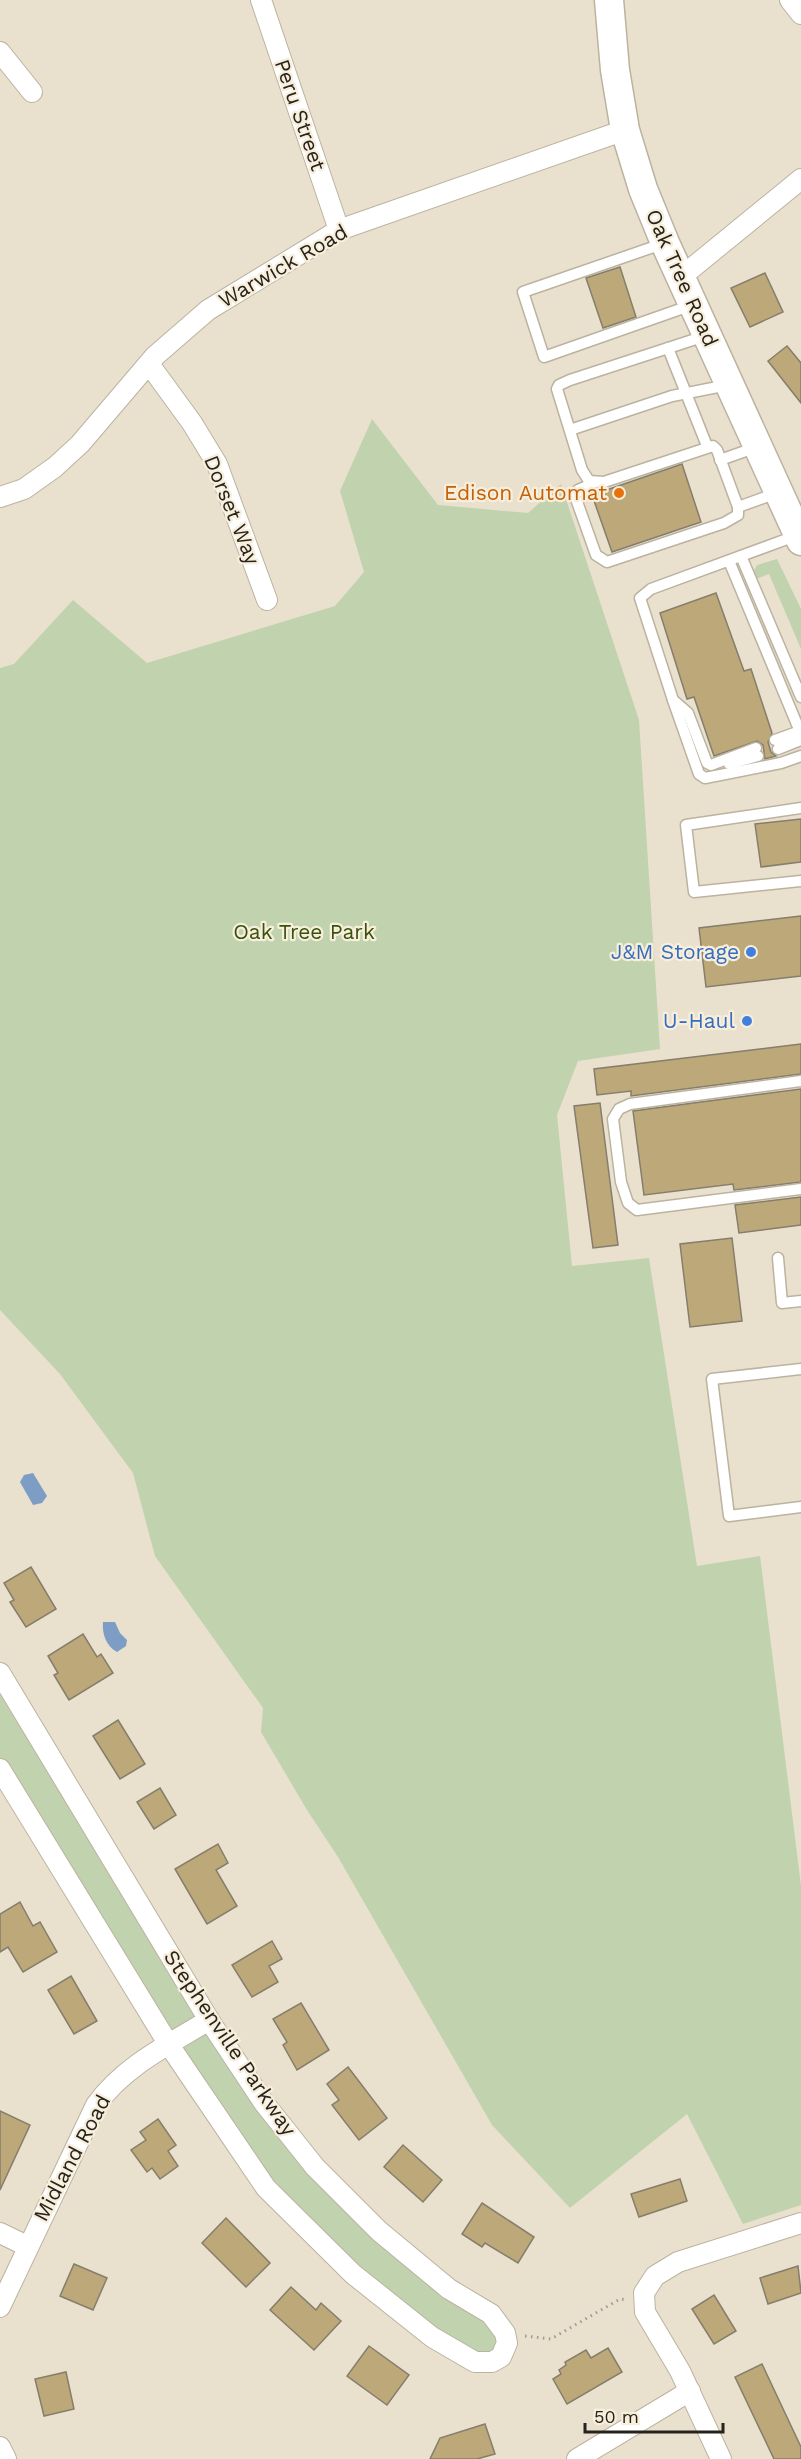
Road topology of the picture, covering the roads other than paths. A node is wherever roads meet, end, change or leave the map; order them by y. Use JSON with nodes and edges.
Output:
{"nodes":[{"id":1,"x":261,"y":0,"type":"edge"},
{"id":2,"x":609,"y":0,"type":"edge"},
{"id":3,"x":790,"y":0,"type":"edge"},
{"id":4,"x":801,"y":14,"type":"edge"},
{"id":5,"x":0,"y":52,"type":"edge"},
{"id":6,"x":32,"y":92,"type":"dead end"},
{"id":7,"x":625,"y":130,"type":"junction"},
{"id":8,"x":801,"y":179,"type":"edge"},
{"id":9,"x":339,"y":230,"type":"junction"},
{"id":10,"x":665,"y":243,"type":"junction"},
{"id":11,"x":681,"y":277,"type":"junction"},
{"id":12,"x":694,"y":305,"type":"junction"},
{"id":13,"x":707,"y":335,"type":"junction"},
{"id":14,"x":668,"y":348,"type":"junction"},
{"id":15,"x":149,"y":364,"type":"junction"},
{"id":16,"x":730,"y":384,"type":"junction"},
{"id":17,"x":687,"y":393,"type":"junction"},
{"id":18,"x":570,"y":430,"type":"junction"},
{"id":19,"x":707,"y":446,"type":"junction"},
{"id":20,"x":758,"y":447,"type":"junction"},
{"id":21,"x":720,"y":460,"type":"junction"},
{"id":22,"x":594,"y":483,"type":"junction"},
{"id":23,"x":779,"y":492,"type":"junction"},
{"id":24,"x":0,"y":497,"type":"edge"},
{"id":25,"x":738,"y":507,"type":"junction"},
{"id":26,"x":800,"y":537,"type":"edge"},
{"id":27,"x":741,"y":556,"type":"junction"},
{"id":28,"x":729,"y":561,"type":"junction"},
{"id":29,"x":267,"y":600,"type":"dead end"},
{"id":30,"x":801,"y":697,"type":"edge"},
{"id":31,"x":673,"y":700,"type":"junction"},
{"id":32,"x":801,"y":735,"type":"edge"},
{"id":33,"x":777,"y":745,"type":"dead end"},
{"id":34,"x":757,"y":752,"type":"dead end"},
{"id":35,"x":801,"y":756,"type":"edge"},
{"id":36,"x":801,"y":808,"type":"edge"},
{"id":37,"x":801,"y":881,"type":"edge"},
{"id":38,"x":801,"y":1081,"type":"edge"},
{"id":39,"x":801,"y":1189,"type":"edge"},
{"id":40,"x":778,"y":1258,"type":"dead end"},
{"id":41,"x":801,"y":1301,"type":"edge"},
{"id":42,"x":801,"y":1369,"type":"edge"},
{"id":43,"x":801,"y":1507,"type":"edge"},
{"id":44,"x":0,"y":1673,"type":"edge"},
{"id":45,"x":0,"y":1769,"type":"edge"},
{"id":46,"x":209,"y":2020,"type":"junction"},
{"id":47,"x":169,"y":2045,"type":"junction"},
{"id":48,"x":801,"y":2223,"type":"edge"},
{"id":49,"x":0,"y":2233,"type":"edge"},
{"id":50,"x":27,"y":2246,"type":"junction"},
{"id":51,"x":0,"y":2307,"type":"edge"},
{"id":52,"x":690,"y":2391,"type":"junction"},
{"id":53,"x":0,"y":2447,"type":"edge"},
{"id":54,"x":6,"y":2459,"type":"edge"},
{"id":55,"x":577,"y":2459,"type":"edge"},
{"id":56,"x":721,"y":2459,"type":"edge"}],
"edges":[{"from":1,"to":9,"type":"street","name":"Peru Street"},
{"from":2,"to":7,"type":"main road","name":"Oak Tree Road"},
{"from":3,"to":4,"type":"street"},
{"from":5,"to":6,"type":"street"},
{"from":7,"to":9,"type":"street","name":"Warwick Road"},
{"from":7,"to":10,"type":"main road","name":"Oak Tree Road"},
{"from":8,"to":11,"type":"street"},
{"from":9,"to":15,"type":"street","name":"Warwick Road"},
{"from":10,"to":11,"type":"main road","name":"Oak Tree Road"},
{"from":10,"to":12,"type":"lane"},
{"from":11,"to":12,"type":"main road","name":"Oak Tree Road"},
{"from":12,"to":13,"type":"main road","name":"Oak Tree Road"},
{"from":13,"to":14,"type":"lane"},
{"from":13,"to":16,"type":"main road","name":"Oak Tree Road"},
{"from":14,"to":17,"type":"lane"},
{"from":14,"to":18,"type":"lane"},
{"from":15,"to":24,"type":"street","name":"Warwick Road"},
{"from":15,"to":29,"type":"street","name":"Dorset Way"},
{"from":16,"to":17,"type":"lane"},
{"from":16,"to":20,"type":"main road","name":"Oak Tree Road"},
{"from":17,"to":18,"type":"lane"},
{"from":17,"to":19,"type":"lane"},
{"from":18,"to":22,"type":"lane"},
{"from":19,"to":21,"type":"lane"},
{"from":19,"to":22,"type":"lane"},
{"from":20,"to":21,"type":"lane"},
{"from":20,"to":23,"type":"main road","name":"Oak Tree Road"},
{"from":21,"to":25,"type":"lane"},
{"from":22,"to":25,"type":"lane"},
{"from":23,"to":25,"type":"lane"},
{"from":23,"to":26,"type":"main road","name":"Oak Tree Road"},
{"from":26,"to":27,"type":"lane"},
{"from":27,"to":28,"type":"lane"},
{"from":27,"to":30,"type":"lane"},
{"from":28,"to":31,"type":"lane"},
{"from":28,"to":32,"type":"lane"},
{"from":31,"to":34,"type":"lane"},
{"from":31,"to":35,"type":"lane"},
{"from":32,"to":33,"type":"lane"},
{"from":36,"to":37,"type":"lane"},
{"from":38,"to":39,"type":"lane"},
{"from":40,"to":41,"type":"lane"},
{"from":42,"to":43,"type":"lane"},
{"from":44,"to":46,"type":"street","name":"Stephenville Parkway"},
{"from":45,"to":47,"type":"street"},
{"from":46,"to":47,"type":"street","name":"Midland Road"},
{"from":46,"to":47,"type":"street","name":"Stephenville Parkway"},
{"from":47,"to":50,"type":"street","name":"Midland Road"},
{"from":48,"to":52,"type":"street"},
{"from":49,"to":50,"type":"street"},
{"from":50,"to":51,"type":"street","name":"Midland Road"},
{"from":52,"to":55,"type":"street"},
{"from":52,"to":56,"type":"street"},
{"from":53,"to":54,"type":"street"}]}
